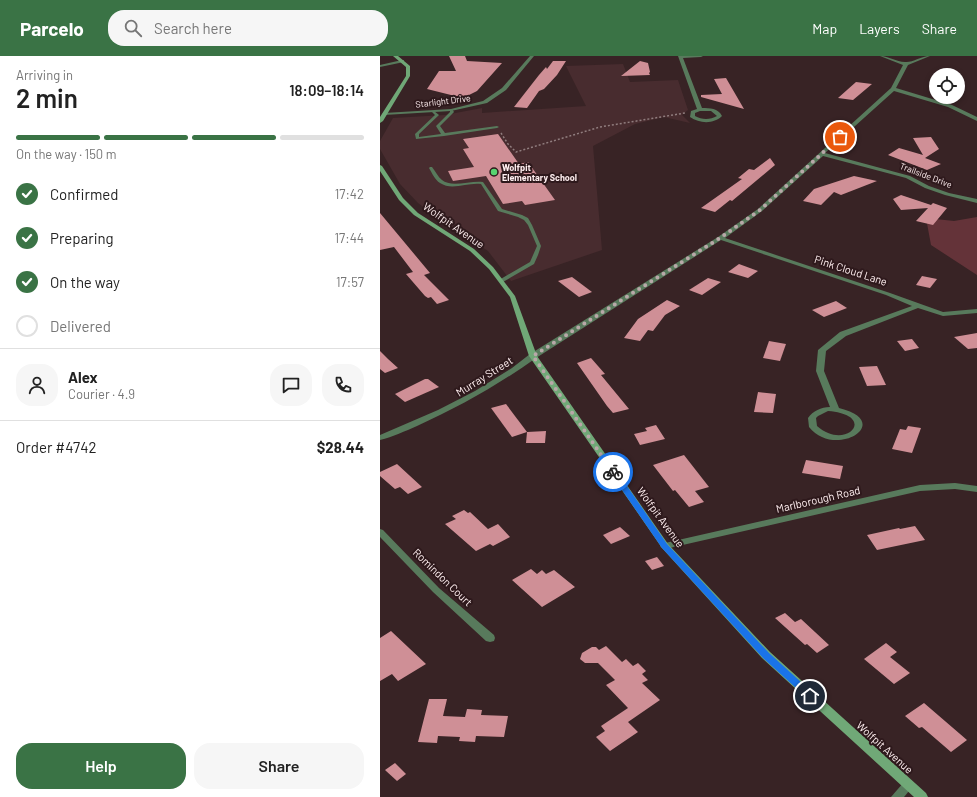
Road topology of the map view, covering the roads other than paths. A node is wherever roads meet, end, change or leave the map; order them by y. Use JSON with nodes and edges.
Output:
{"nodes":[{"id":1,"x":395,"y":56,"type":"edge"},
{"id":2,"x":532,"y":56,"type":"edge"},
{"id":3,"x":680,"y":56,"type":"edge"},
{"id":4,"x":701,"y":56,"type":"edge"},
{"id":5,"x":882,"y":56,"type":"edge"},
{"id":6,"x":928,"y":56,"type":"edge"},
{"id":7,"x":402,"y":61,"type":"junction"},
{"id":8,"x":906,"y":64,"type":"junction"},
{"id":9,"x":380,"y":66,"type":"edge"},
{"id":10,"x":893,"y":89,"type":"junction"},
{"id":11,"x":451,"y":110,"type":"junction"},
{"id":12,"x":700,"y":110,"type":"junction"},
{"id":13,"x":434,"y":112,"type":"junction"},
{"id":14,"x":384,"y":114,"type":"junction"},
{"id":15,"x":977,"y":119,"type":"edge"},
{"id":16,"x":380,"y":121,"type":"edge"},
{"id":17,"x":497,"y":127,"type":"dead end"},
{"id":18,"x":444,"y":135,"type":"junction"},
{"id":19,"x":439,"y":139,"type":"dead end"},
{"id":20,"x":822,"y":154,"type":"junction"},
{"id":21,"x":380,"y":167,"type":"edge"},
{"id":22,"x":430,"y":168,"type":"dead end"},
{"id":23,"x":977,"y":201,"type":"edge"},
{"id":24,"x":720,"y":238,"type":"junction"},
{"id":25,"x":501,"y":281,"type":"junction"},
{"id":26,"x":917,"y":306,"type":"junction"},
{"id":27,"x":977,"y":311,"type":"edge"},
{"id":28,"x":533,"y":356,"type":"junction"},
{"id":29,"x":835,"y":409,"type":"junction"},
{"id":30,"x":380,"y":438,"type":"edge"},
{"id":31,"x":977,"y":489,"type":"edge"},
{"id":32,"x":380,"y":532,"type":"edge"},
{"id":33,"x":665,"y":546,"type":"junction"},
{"id":34,"x":490,"y":638,"type":"dead end"},
{"id":35,"x":908,"y":786,"type":"junction"},
{"id":36,"x":897,"y":797,"type":"edge"},
{"id":37,"x":922,"y":797,"type":"edge"}],
"edges":[{"from":1,"to":7,"type":"street"},
{"from":2,"to":11,"type":"street","name":"Starlight Drive"},
{"from":3,"to":4,"type":"street"},
{"from":3,"to":12,"type":"street"},
{"from":5,"to":8,"type":"street"},
{"from":6,"to":8,"type":"street"},
{"from":7,"to":9,"type":"street"},
{"from":7,"to":14,"type":"street"},
{"from":8,"to":10,"type":"street","name":"Murray Street"},
{"from":10,"to":15,"type":"street"},
{"from":10,"to":20,"type":"street","name":"Murray Street"},
{"from":11,"to":13,"type":"street","name":"Starlight Drive"},
{"from":11,"to":18,"type":"lane"},
{"from":12,"to":12,"type":"street"},
{"from":13,"to":14,"type":"street","name":"Starlight Drive"},
{"from":13,"to":18,"type":"lane"},
{"from":14,"to":16,"type":"street"},
{"from":17,"to":18,"type":"lane"},
{"from":18,"to":19,"type":"lane"},
{"from":20,"to":23,"type":"street","name":"Trailside Drive"},
{"from":20,"to":24,"type":"street","name":"Murray Street"},
{"from":21,"to":25,"type":"street","name":"Wolfpit Avenue"},
{"from":22,"to":25,"type":"lane"},
{"from":24,"to":26,"type":"street","name":"Pink Cloud Lane"},
{"from":24,"to":28,"type":"street","name":"Murray Street"},
{"from":25,"to":28,"type":"street","name":"Wolfpit Avenue"},
{"from":26,"to":27,"type":"street","name":"Pink Cloud Lane"},
{"from":26,"to":29,"type":"street"},
{"from":28,"to":30,"type":"street","name":"Murray Street"},
{"from":28,"to":33,"type":"street","name":"Wolfpit Avenue"},
{"from":29,"to":29,"type":"street"},
{"from":31,"to":33,"type":"street","name":"Marlborough Road"},
{"from":32,"to":34,"type":"street","name":"Romindon Court"},
{"from":33,"to":35,"type":"street","name":"Wolfpit Avenue"},
{"from":35,"to":36,"type":"street"},
{"from":35,"to":37,"type":"street","name":"Wolfpit Avenue"}]}
